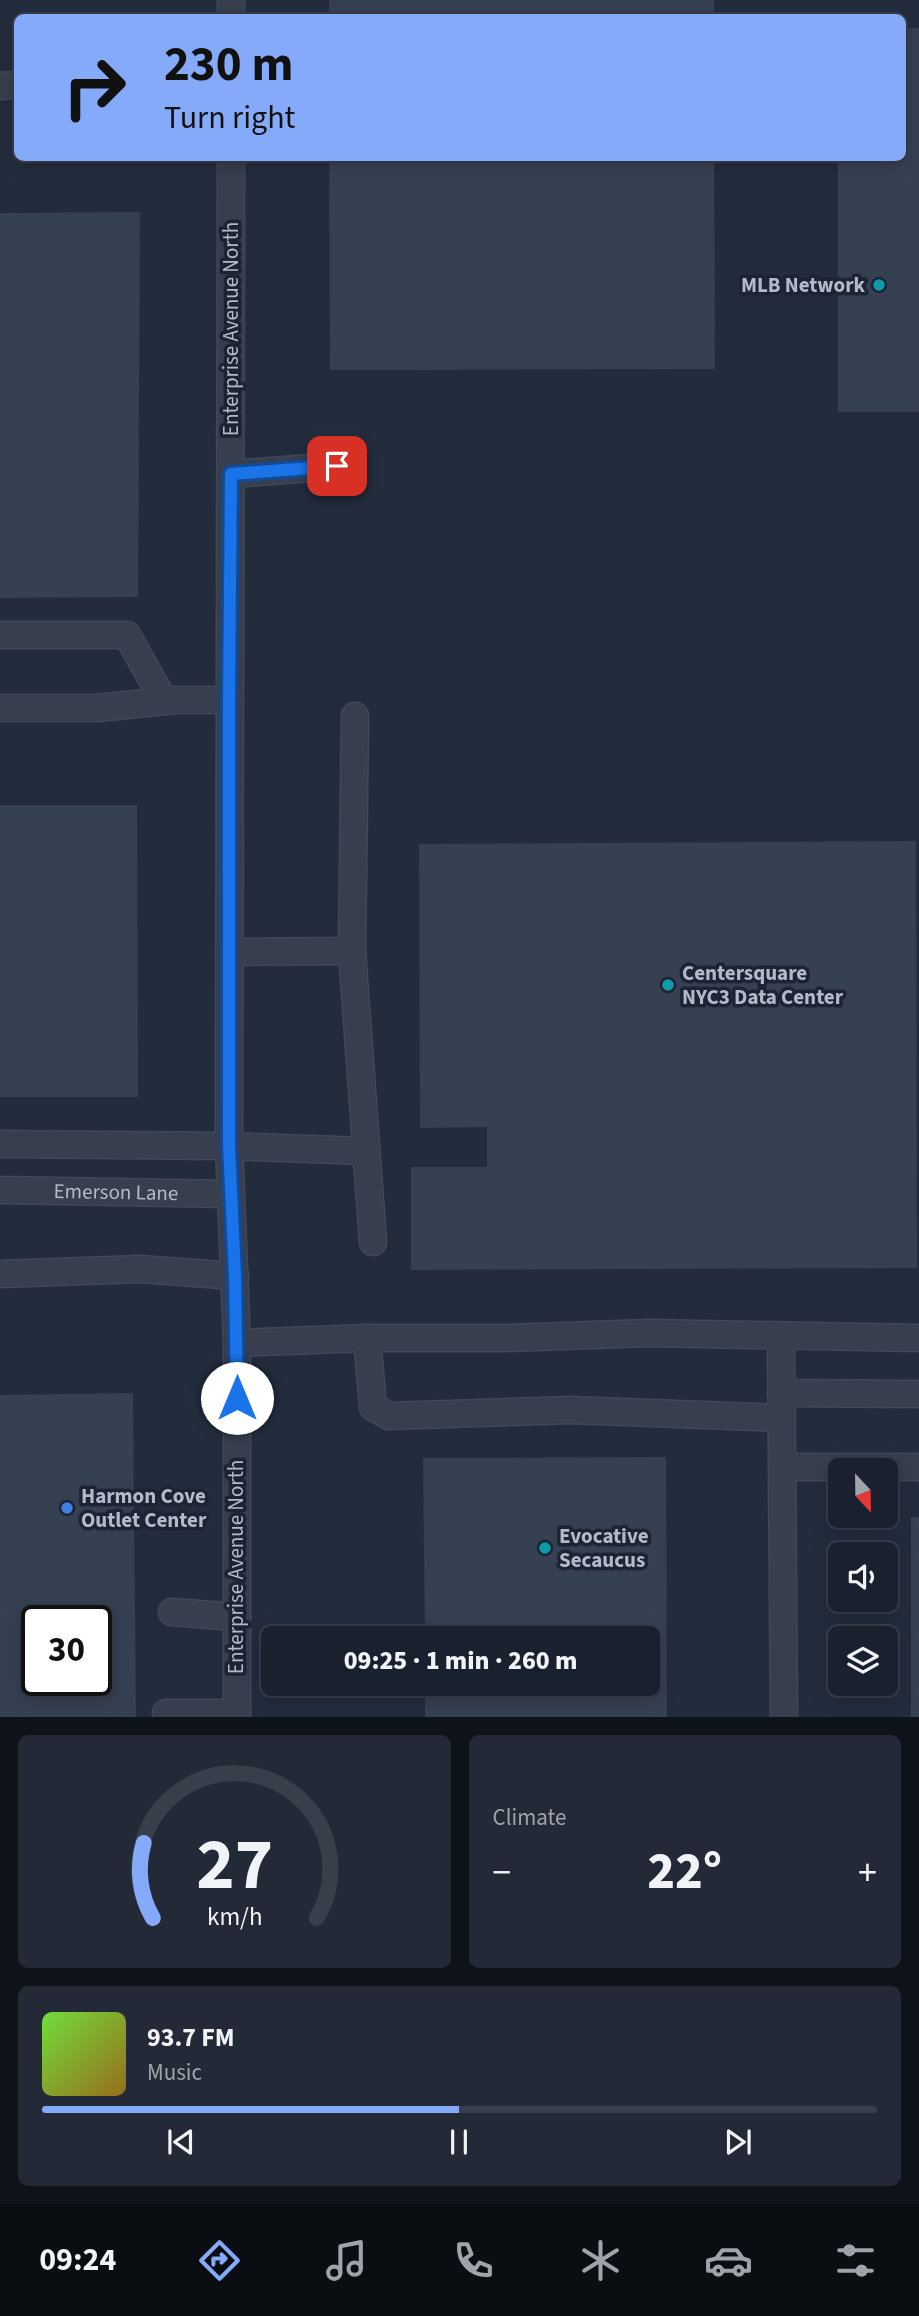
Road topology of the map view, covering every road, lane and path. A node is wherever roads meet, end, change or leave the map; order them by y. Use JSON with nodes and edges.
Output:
{"nodes":[{"id":1,"x":230,"y":161,"type":"edge"},
{"id":2,"x":337,"y":466,"type":"dead end"},
{"id":3,"x":231,"y":474,"type":"junction"},
{"id":4,"x":0,"y":635,"type":"edge"},
{"id":5,"x":229,"y":700,"type":"junction"},
{"id":6,"x":164,"y":701,"type":"junction"},
{"id":7,"x":0,"y":708,"type":"edge"},
{"id":8,"x":355,"y":716,"type":"dead end"},
{"id":9,"x":352,"y":951,"type":"junction"},
{"id":10,"x":229,"y":952,"type":"junction"},
{"id":11,"x":0,"y":1144,"type":"edge"},
{"id":12,"x":229,"y":1146,"type":"junction"},
{"id":13,"x":366,"y":1151,"type":"junction"},
{"id":14,"x":0,"y":1190,"type":"edge"},
{"id":15,"x":231,"y":1194,"type":"junction"},
{"id":16,"x":373,"y":1242,"type":"dead end"},
{"id":17,"x":0,"y":1274,"type":"edge"},
{"id":18,"x":235,"y":1276,"type":"junction"},
{"id":19,"x":781,"y":1337,"type":"junction"},
{"id":20,"x":366,"y":1338,"type":"junction"},
{"id":21,"x":919,"y":1338,"type":"edge"},
{"id":22,"x":237,"y":1343,"type":"junction"},
{"id":23,"x":919,"y":1394,"type":"edge"},
{"id":24,"x":782,"y":1406,"type":"junction"},
{"id":25,"x":782,"y":1467,"type":"junction"},
{"id":26,"x":919,"y":1467,"type":"edge"},
{"id":27,"x":172,"y":1612,"type":"dead end"},
{"id":28,"x":236,"y":1617,"type":"junction"},
{"id":29,"x":166,"y":1713,"type":"dead end"},
{"id":30,"x":237,"y":1715,"type":"edge"},
{"id":31,"x":784,"y":1717,"type":"edge"}],
"edges":[{"from":1,"to":3,"type":"street","name":"Enterprise Avenue North"},
{"from":2,"to":3,"type":"street"},
{"from":3,"to":5,"type":"street","name":"Enterprise Avenue North"},
{"from":4,"to":6,"type":"street"},
{"from":5,"to":6,"type":"street"},
{"from":5,"to":10,"type":"street","name":"Enterprise Avenue North"},
{"from":6,"to":7,"type":"street"},
{"from":8,"to":9,"type":"street"},
{"from":9,"to":10,"type":"street"},
{"from":9,"to":13,"type":"street"},
{"from":10,"to":12,"type":"street","name":"Enterprise Avenue North"},
{"from":11,"to":12,"type":"street"},
{"from":12,"to":13,"type":"street"},
{"from":12,"to":15,"type":"street","name":"Enterprise Avenue North"},
{"from":13,"to":16,"type":"street"},
{"from":14,"to":15,"type":"street","name":"Emerson Lane"},
{"from":15,"to":18,"type":"street","name":"Enterprise Avenue North"},
{"from":17,"to":18,"type":"street"},
{"from":18,"to":22,"type":"street","name":"Enterprise Avenue North"},
{"from":19,"to":20,"type":"street"},
{"from":19,"to":21,"type":"street"},
{"from":19,"to":24,"type":"street"},
{"from":20,"to":22,"type":"street"},
{"from":20,"to":24,"type":"street"},
{"from":22,"to":28,"type":"street","name":"Enterprise Avenue North"},
{"from":23,"to":24,"type":"street"},
{"from":24,"to":25,"type":"street"},
{"from":25,"to":26,"type":"street"},
{"from":25,"to":31,"type":"street"},
{"from":27,"to":28,"type":"street"},
{"from":28,"to":30,"type":"street","name":"Enterprise Avenue North"},
{"from":29,"to":30,"type":"street"}]}
